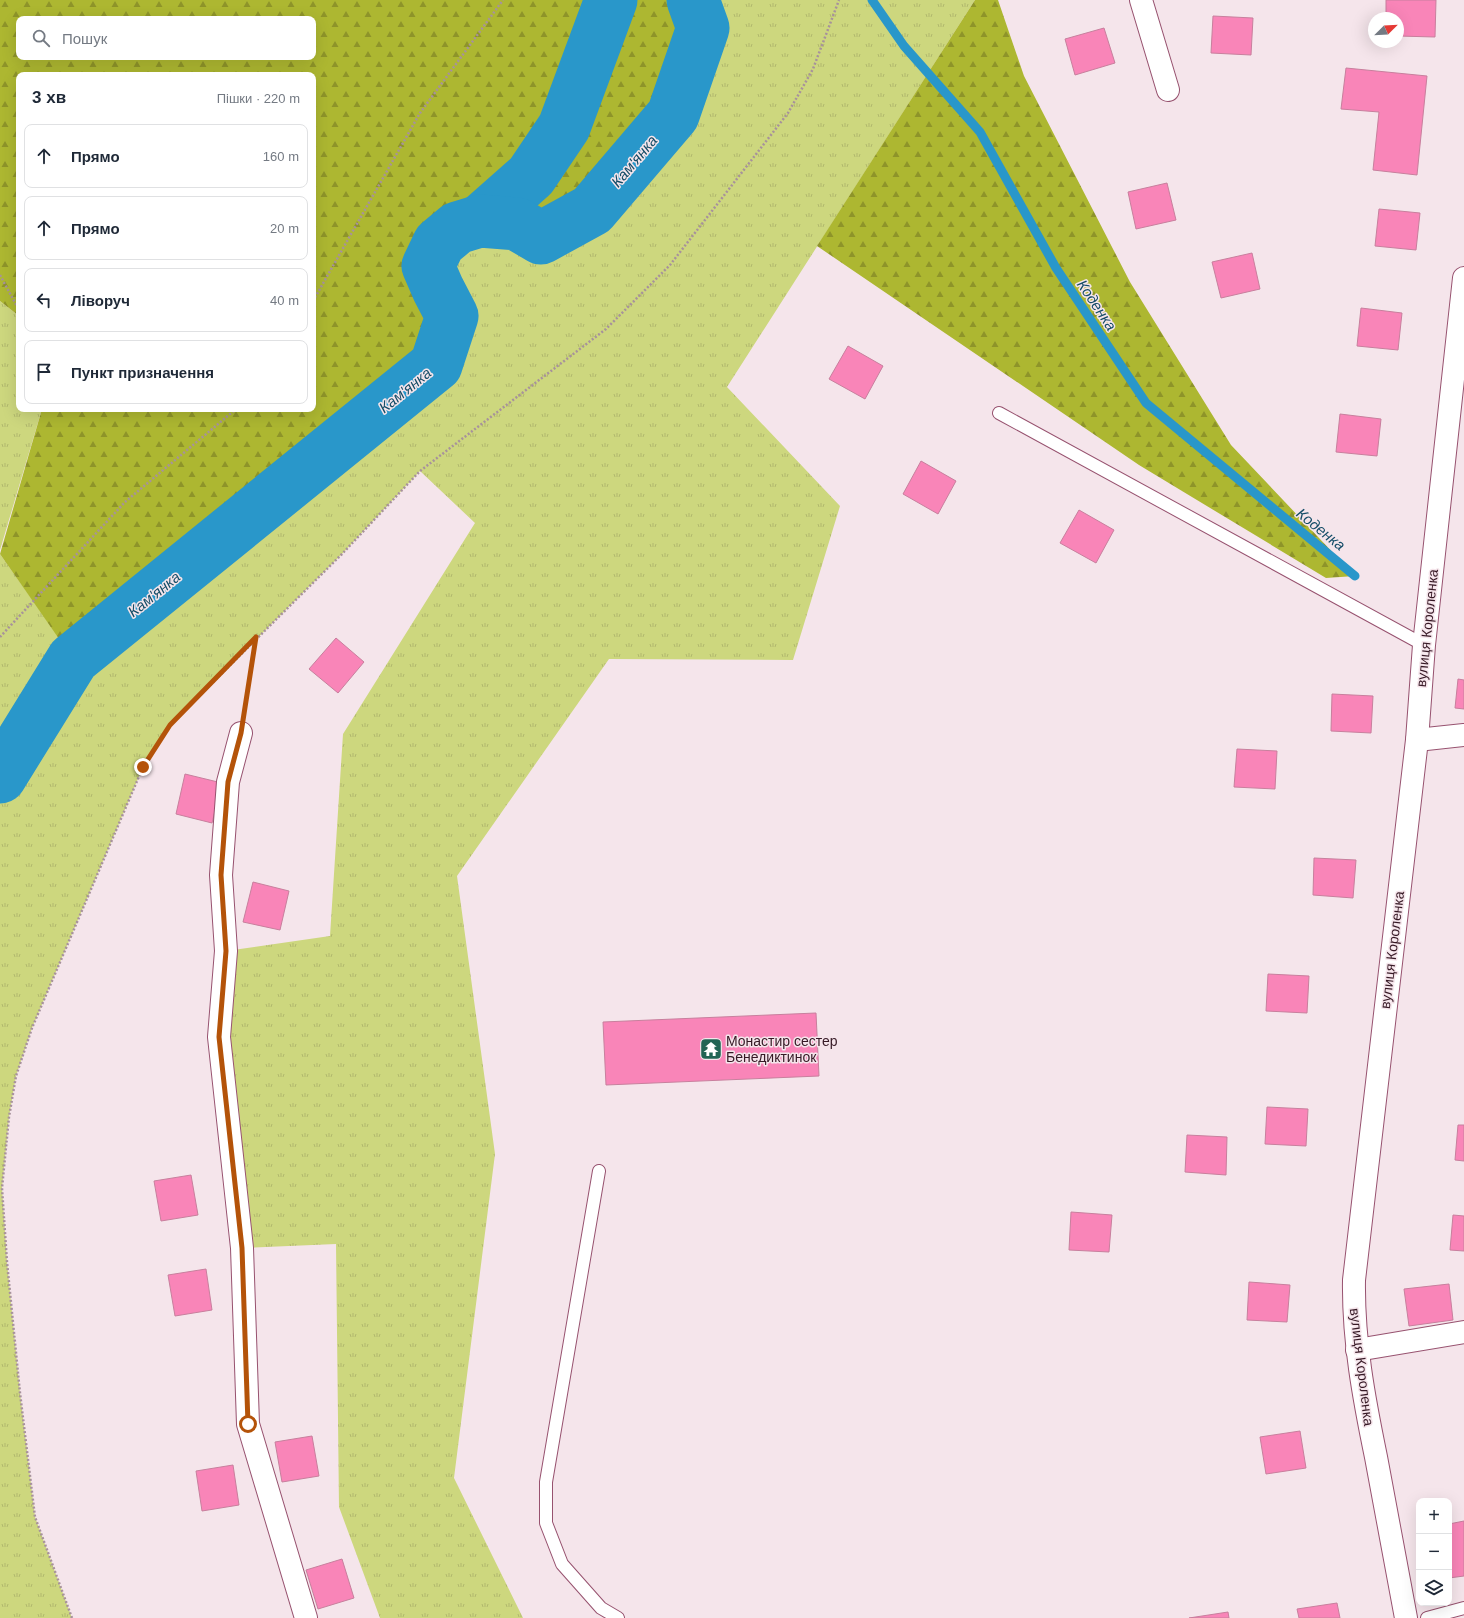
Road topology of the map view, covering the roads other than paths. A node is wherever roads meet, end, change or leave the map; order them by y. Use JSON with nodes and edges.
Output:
{"nodes":[{"id":1,"x":1141,"y":0,"type":"edge"},
{"id":2,"x":1168,"y":90,"type":"dead end"},
{"id":3,"x":1464,"y":279,"type":"edge"},
{"id":4,"x":999,"y":413,"type":"dead end"},
{"id":5,"x":1424,"y":645,"type":"junction"},
{"id":6,"x":241,"y":733,"type":"road end"},
{"id":7,"x":1464,"y":735,"type":"edge"},
{"id":8,"x":1417,"y":740,"type":"junction"},
{"id":9,"x":599,"y":1171,"type":"dead end"},
{"id":10,"x":1464,"y":1332,"type":"edge"},
{"id":11,"x":1357,"y":1350,"type":"junction"},
{"id":12,"x":1464,"y":1608,"type":"edge"},
{"id":13,"x":306,"y":1618,"type":"edge"},
{"id":14,"x":618,"y":1618,"type":"edge"},
{"id":15,"x":1406,"y":1618,"type":"edge"},
{"id":16,"x":1427,"y":1618,"type":"edge"}],
"edges":[{"from":1,"to":2,"type":"street"},
{"from":3,"to":5,"type":"street","name":"вулиця Короленка"},
{"from":4,"to":5,"type":"lane"},
{"from":5,"to":8,"type":"street","name":"вулиця Короленка"},
{"from":6,"to":13,"type":"street"},
{"from":7,"to":8,"type":"street"},
{"from":8,"to":11,"type":"street","name":"вулиця Короленка"},
{"from":9,"to":14,"type":"lane"},
{"from":10,"to":11,"type":"street"},
{"from":11,"to":15,"type":"street","name":"вулиця Короленка"},
{"from":12,"to":16,"type":"lane"}]}
